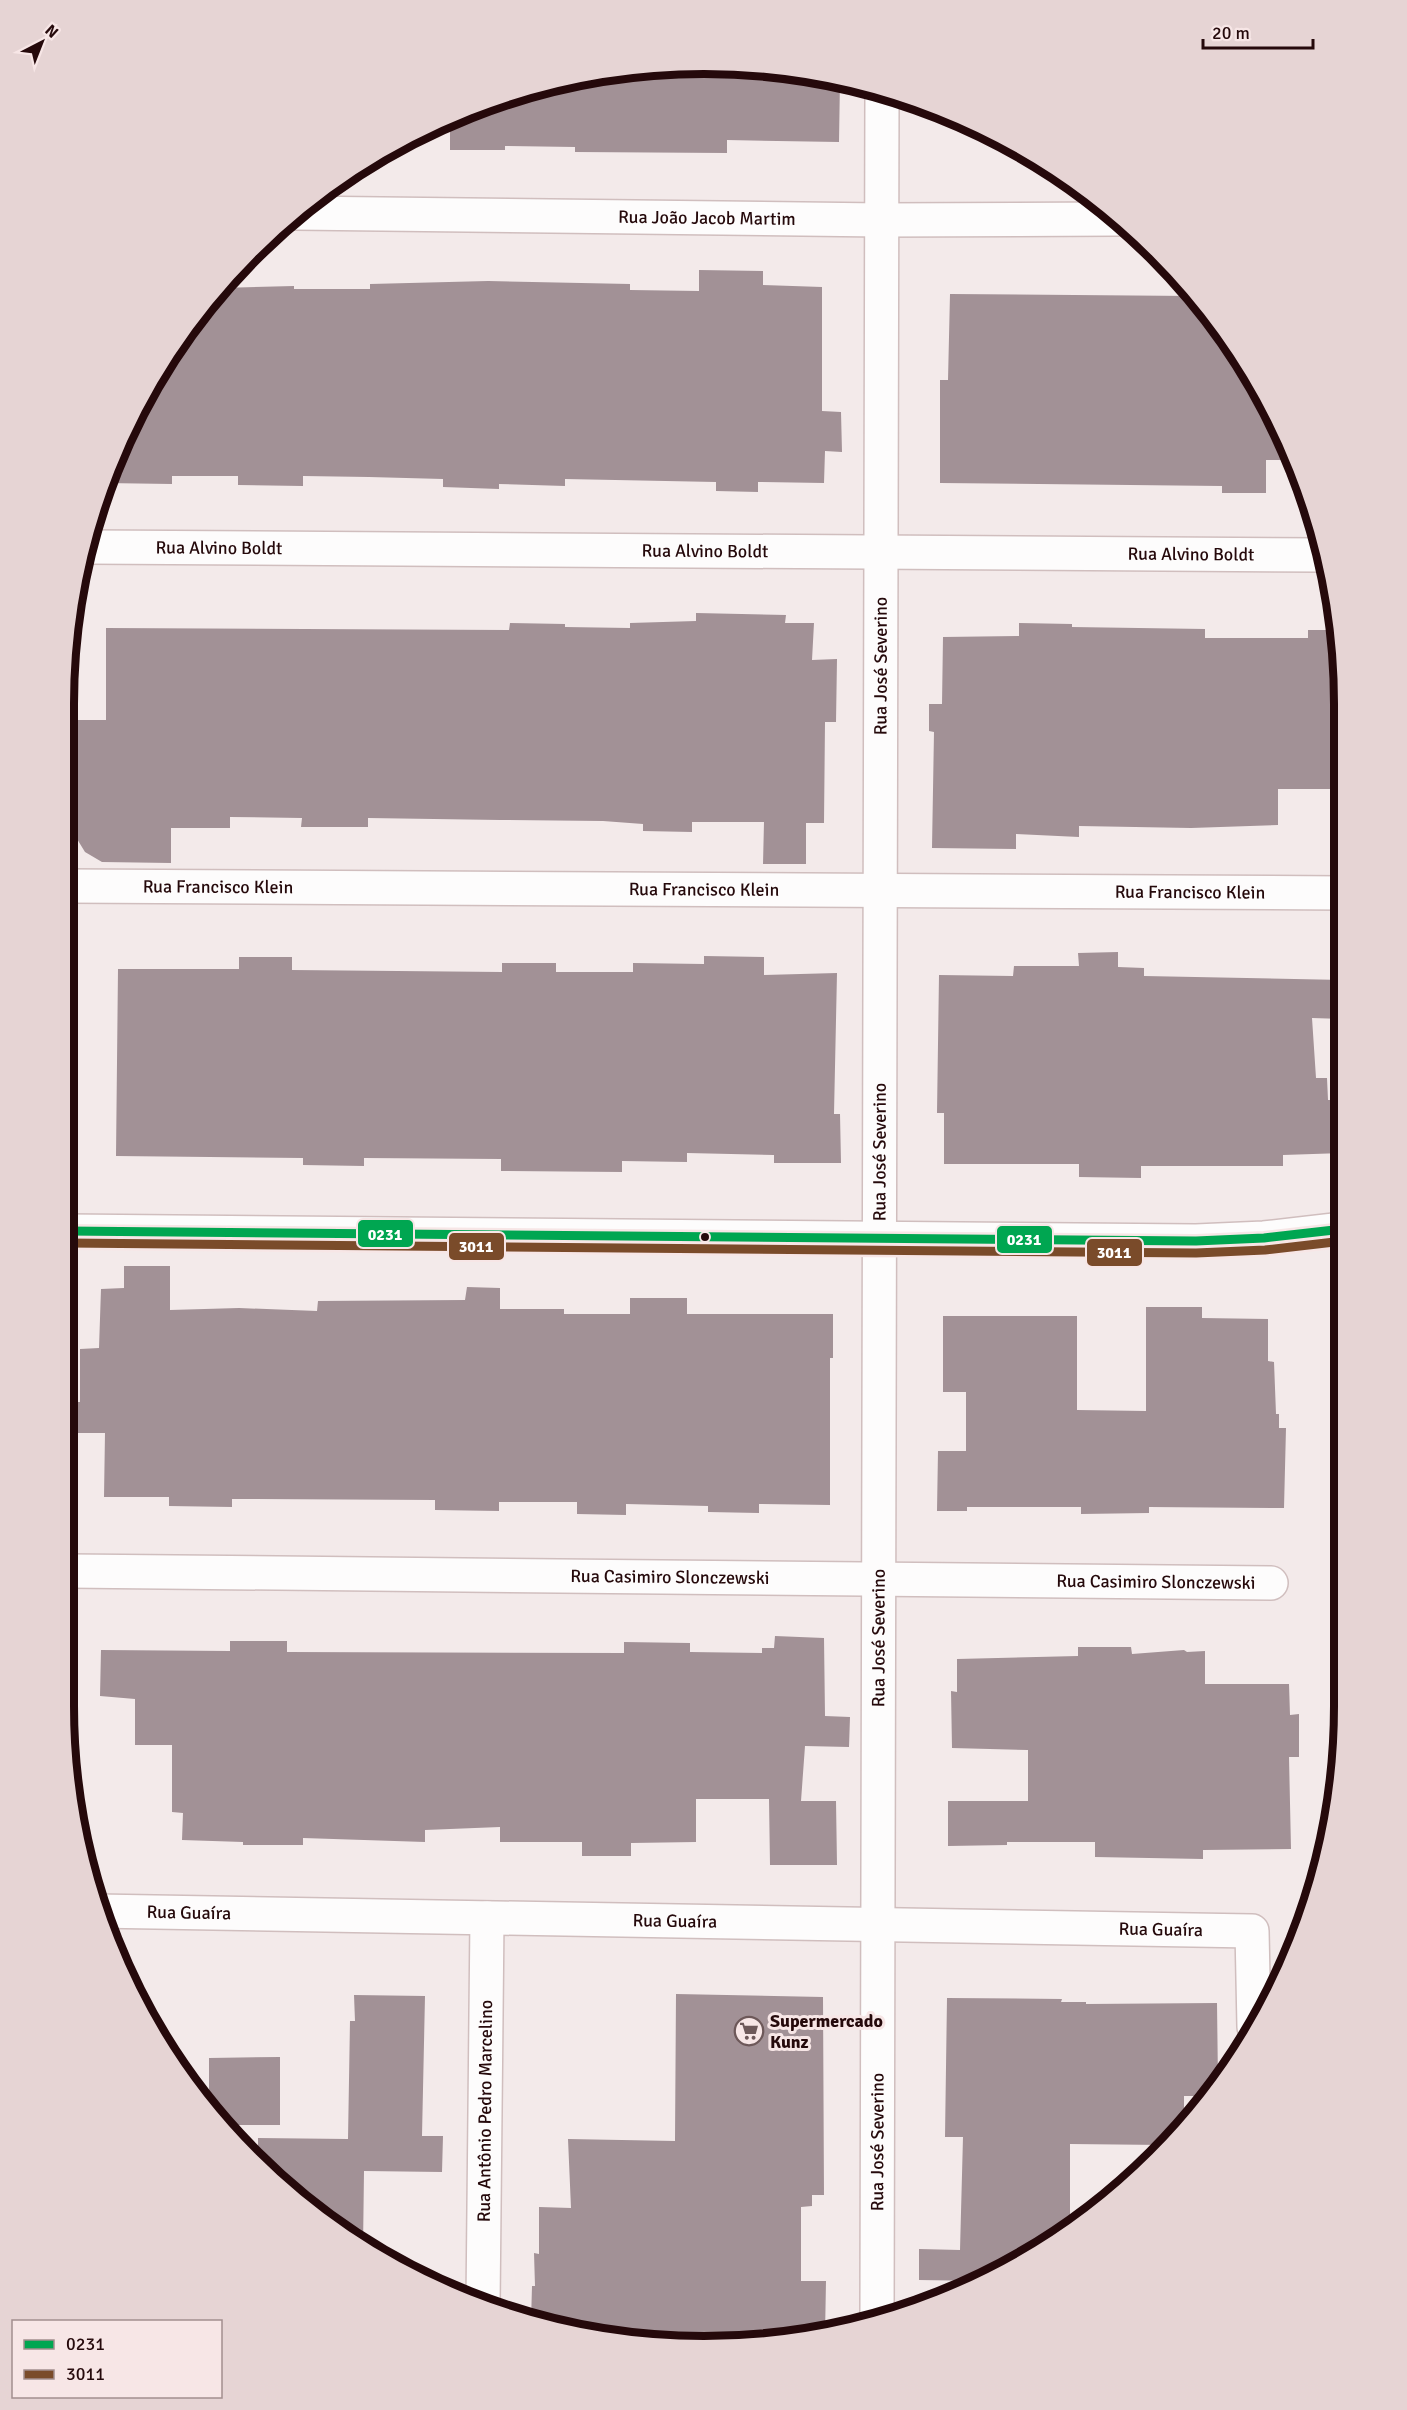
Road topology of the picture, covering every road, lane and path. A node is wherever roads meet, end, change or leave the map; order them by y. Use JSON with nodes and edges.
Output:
{"nodes":[{"id":1,"x":882,"y":100,"type":"edge"},
{"id":2,"x":309,"y":213,"type":"edge"},
{"id":3,"x":1106,"y":219,"type":"edge"},
{"id":4,"x":882,"y":220,"type":"junction"},
{"id":5,"x":93,"y":547,"type":"edge"},
{"id":6,"x":881,"y":552,"type":"junction"},
{"id":7,"x":1315,"y":555,"type":"edge"},
{"id":8,"x":73,"y":886,"type":"edge"},
{"id":9,"x":880,"y":891,"type":"junction"},
{"id":10,"x":1334,"y":894,"type":"edge"},
{"id":11,"x":1334,"y":1230,"type":"edge"},
{"id":12,"x":73,"y":1231,"type":"edge"},
{"id":13,"x":880,"y":1238,"type":"junction"},
{"id":14,"x":73,"y":1571,"type":"edge"},
{"id":15,"x":878,"y":1579,"type":"junction"},
{"id":16,"x":1271,"y":1583,"type":"dead end"},
{"id":17,"x":108,"y":1911,"type":"edge"},
{"id":18,"x":487,"y":1918,"type":"junction"},
{"id":19,"x":877,"y":1925,"type":"junction"},
{"id":20,"x":1254,"y":2013,"type":"edge"},
{"id":21,"x":483,"y":2297,"type":"edge"},
{"id":22,"x":877,"y":2312,"type":"edge"}],
"edges":[{"from":1,"to":4,"type":"street","name":"Rua José Severino"},
{"from":2,"to":4,"type":"street","name":"Rua João Jacob Martim"},
{"from":3,"to":4,"type":"street","name":"Rua João Jacob Martim"},
{"from":4,"to":6,"type":"street","name":"Rua José Severino"},
{"from":5,"to":6,"type":"street","name":"Rua Alvino Boldt"},
{"from":6,"to":7,"type":"street","name":"Rua Alvino Boldt"},
{"from":6,"to":9,"type":"street","name":"Rua José Severino"},
{"from":8,"to":9,"type":"street","name":"Rua Francisco Klein"},
{"from":9,"to":10,"type":"street","name":"Rua Francisco Klein"},
{"from":9,"to":13,"type":"street","name":"Rua José Severino"},
{"from":11,"to":13,"type":"street"},
{"from":12,"to":13,"type":"street"},
{"from":13,"to":15,"type":"street","name":"Rua José Severino"},
{"from":14,"to":15,"type":"street","name":"Rua Casimiro Slonczewski"},
{"from":15,"to":16,"type":"street","name":"Rua Casimiro Slonczewski"},
{"from":15,"to":19,"type":"street","name":"Rua José Severino"},
{"from":17,"to":18,"type":"street","name":"Rua Guaíra"},
{"from":18,"to":19,"type":"street","name":"Rua Guaíra"},
{"from":18,"to":21,"type":"street","name":"Rua Antônio Pedro Marcelino"},
{"from":19,"to":20,"type":"street","name":"Rua Guaíra"},
{"from":19,"to":22,"type":"street","name":"Rua José Severino"}]}
